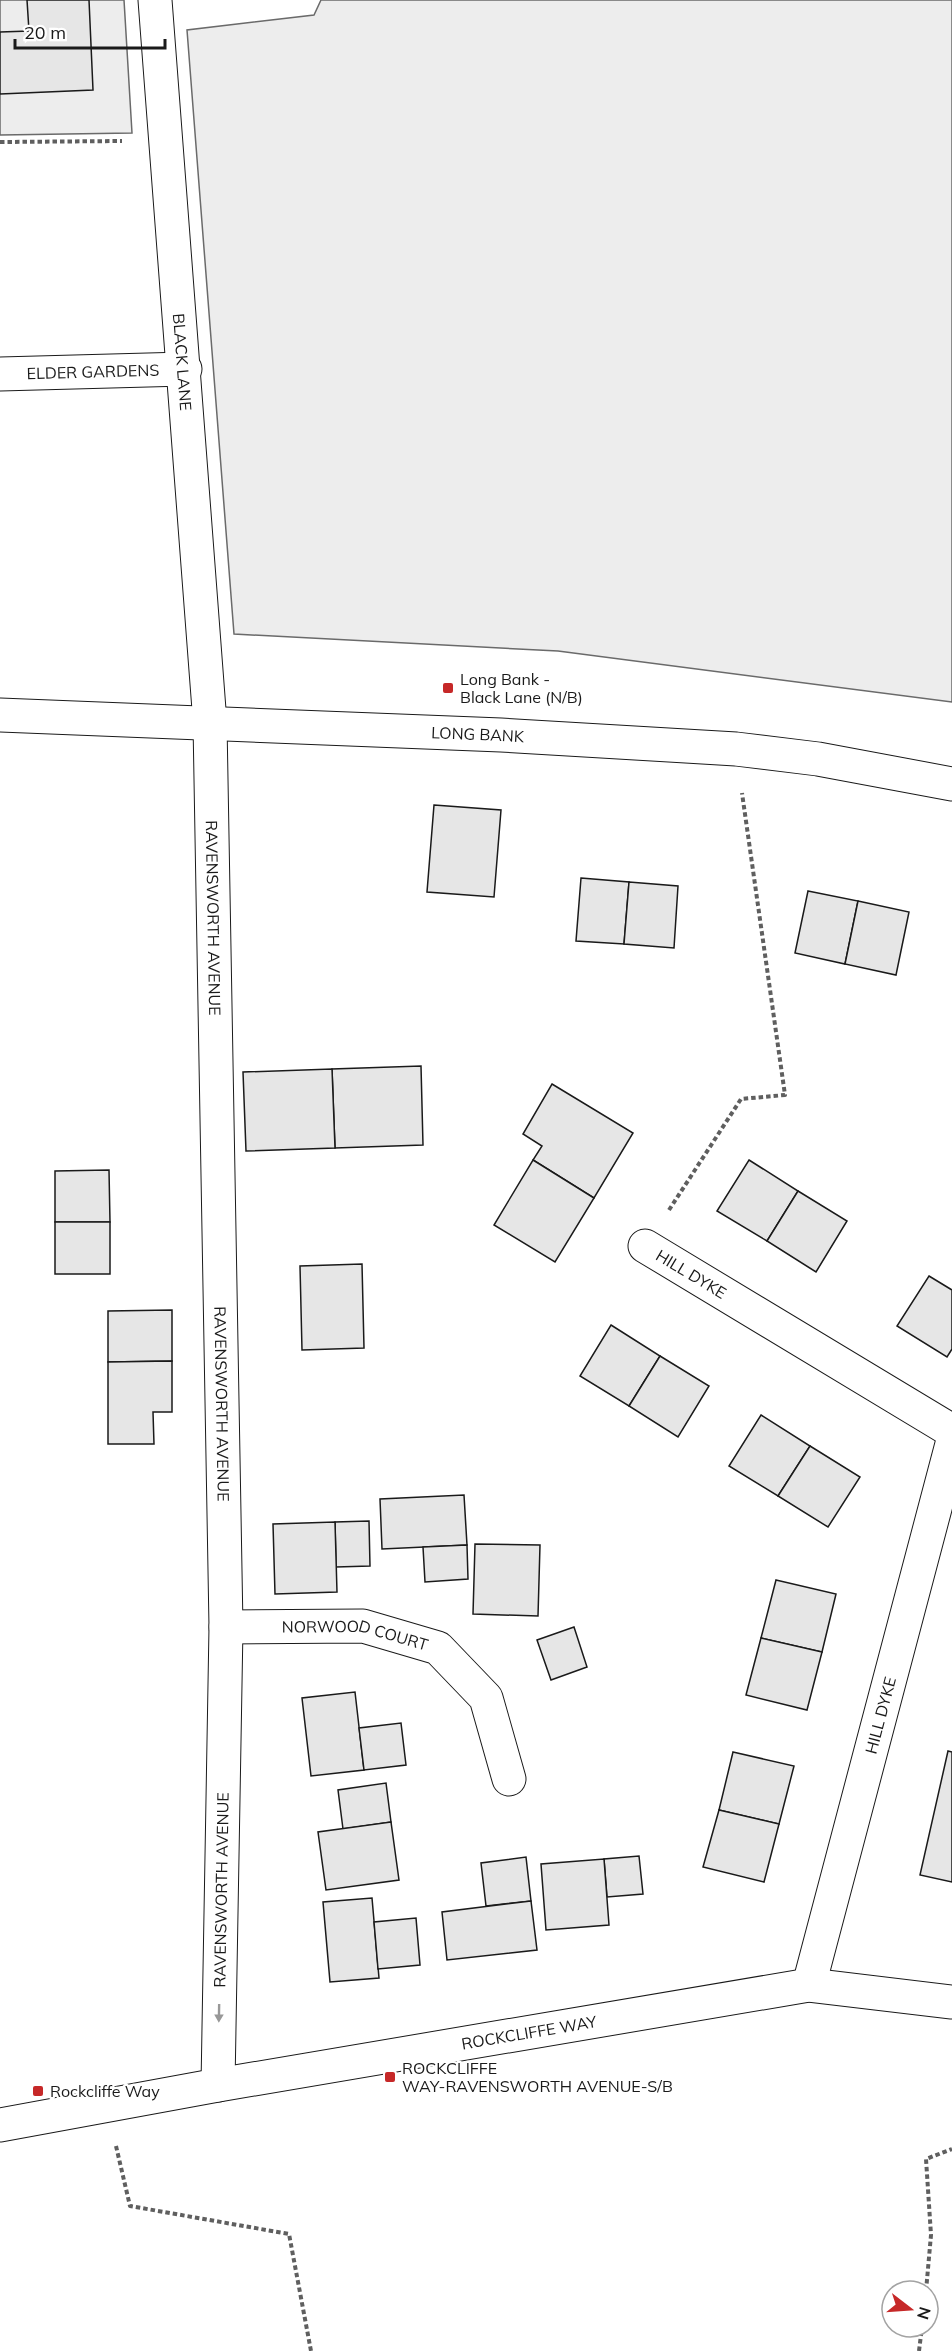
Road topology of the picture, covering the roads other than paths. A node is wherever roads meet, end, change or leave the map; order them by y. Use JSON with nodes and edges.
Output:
{"nodes":[{"id":1,"x":155,"y":0,"type":"edge"},
{"id":2,"x":185,"y":369,"type":"junction"},
{"id":3,"x":0,"y":374,"type":"edge"},
{"id":4,"x":0,"y":715,"type":"edge"},
{"id":5,"x":210,"y":723,"type":"junction"},
{"id":6,"x":952,"y":784,"type":"edge"},
{"id":7,"x":645,"y":1246,"type":"road end"},
{"id":8,"x":952,"y":1431,"type":"edge"},
{"id":9,"x":952,"y":1444,"type":"edge"},
{"id":10,"x":226,"y":1627,"type":"junction"},
{"id":11,"x":509,"y":1779,"type":"dead end"},
{"id":12,"x":809,"y":1985,"type":"junction"},
{"id":13,"x":952,"y":2002,"type":"edge"},
{"id":14,"x":218,"y":2085,"type":"junction"},
{"id":15,"x":0,"y":2125,"type":"edge"}],
"edges":[{"from":1,"to":2,"type":"street","name":"BLACK LANE"},
{"from":2,"to":3,"type":"street","name":"ELDER GARDENS"},
{"from":2,"to":5,"type":"street","name":"BLACK LANE"},
{"from":4,"to":5,"type":"street","name":"LONG BANK"},
{"from":5,"to":6,"type":"street","name":"LONG BANK"},
{"from":5,"to":10,"type":"street","name":"RAVENSWORTH AVENUE"},
{"from":7,"to":8,"type":"street","name":"HILL DYKE"},
{"from":9,"to":12,"type":"street","name":"HILL DYKE"},
{"from":10,"to":11,"type":"street","name":"NORWOOD COURT"},
{"from":10,"to":14,"type":"street","name":"RAVENSWORTH AVENUE","one_way":true},
{"from":12,"to":13,"type":"street","name":"ROCKCLIFFE WAY"},
{"from":12,"to":14,"type":"street","name":"ROCKCLIFFE WAY"},
{"from":14,"to":15,"type":"street","name":"ROCKCLIFFE WAY"}]}
